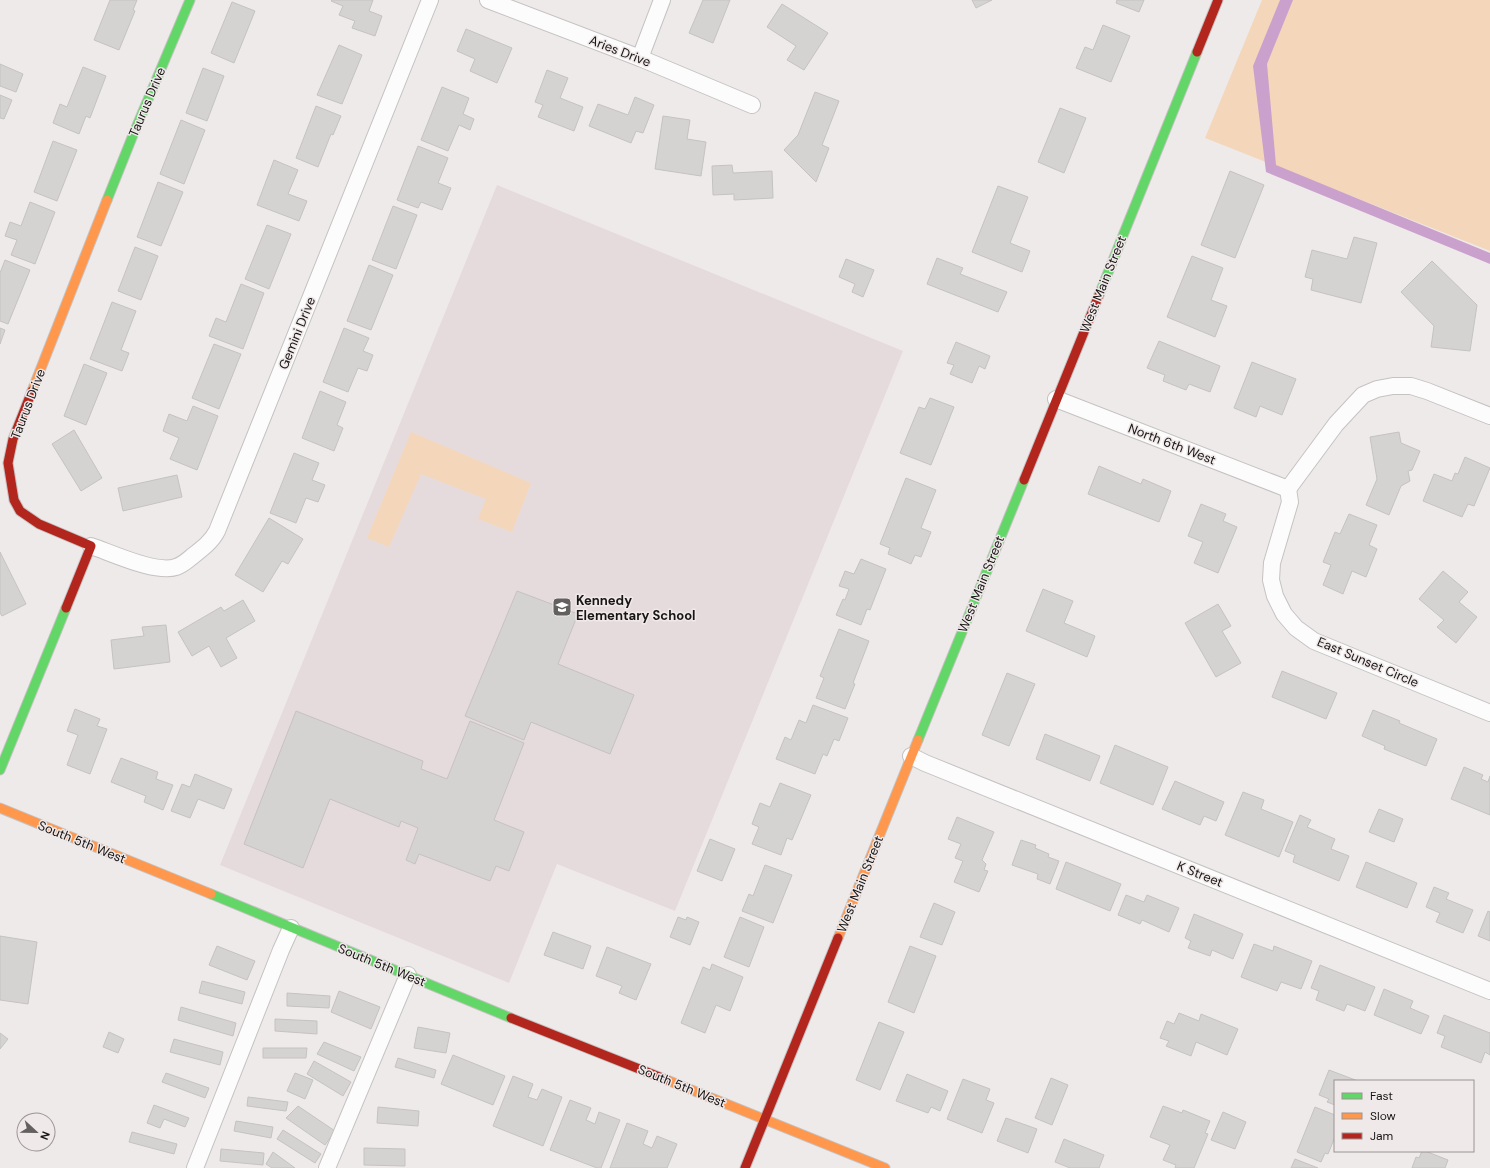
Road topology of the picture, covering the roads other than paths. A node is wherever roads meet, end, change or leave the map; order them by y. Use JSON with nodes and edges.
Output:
{"nodes":[{"id":1,"x":190,"y":0,"type":"edge"},
{"id":2,"x":430,"y":0,"type":"edge"},
{"id":3,"x":488,"y":0,"type":"edge"},
{"id":4,"x":662,"y":0,"type":"edge"},
{"id":5,"x":1218,"y":0,"type":"edge"},
{"id":6,"x":640,"y":58,"type":"junction"},
{"id":7,"x":752,"y":105,"type":"dead end"},
{"id":8,"x":1056,"y":399,"type":"junction"},
{"id":9,"x":1490,"y":416,"type":"edge"},
{"id":10,"x":1288,"y":489,"type":"junction"},
{"id":11,"x":91,"y":546,"type":"junction"},
{"id":12,"x":1490,"y":713,"type":"edge"},
{"id":13,"x":911,"y":756,"type":"junction"},
{"id":14,"x":0,"y":770,"type":"edge"},
{"id":15,"x":0,"y":808,"type":"edge"},
{"id":16,"x":291,"y":928,"type":"junction"},
{"id":17,"x":408,"y":975,"type":"junction"},
{"id":18,"x":1490,"y":990,"type":"edge"},
{"id":19,"x":765,"y":1118,"type":"junction"},
{"id":20,"x":195,"y":1168,"type":"edge"},
{"id":21,"x":327,"y":1168,"type":"edge"},
{"id":22,"x":745,"y":1168,"type":"edge"},
{"id":23,"x":885,"y":1168,"type":"edge"}],
"edges":[{"from":1,"to":11,"type":"street","name":"Taurus Drive"},
{"from":2,"to":11,"type":"street","name":"Gemini Drive"},
{"from":3,"to":6,"type":"street","name":"Aries Drive"},
{"from":4,"to":6,"type":"street"},
{"from":5,"to":8,"type":"street","name":"West Main Street"},
{"from":6,"to":7,"type":"street","name":"Aries Drive"},
{"from":8,"to":10,"type":"street","name":"North 6th West"},
{"from":8,"to":13,"type":"street","name":"West Main Street"},
{"from":9,"to":10,"type":"street"},
{"from":10,"to":12,"type":"street","name":"East Sunset Circle"},
{"from":11,"to":14,"type":"street"},
{"from":13,"to":18,"type":"street","name":"K Street"},
{"from":13,"to":19,"type":"street","name":"West Main Street"},
{"from":15,"to":16,"type":"street","name":"South 5th West"},
{"from":16,"to":17,"type":"street","name":"South 5th West"},
{"from":16,"to":20,"type":"street"},
{"from":17,"to":19,"type":"street","name":"South 5th West"},
{"from":17,"to":21,"type":"street"},
{"from":19,"to":22,"type":"street","name":"West Main Street"},
{"from":19,"to":23,"type":"street","name":"South 5th West"}]}
